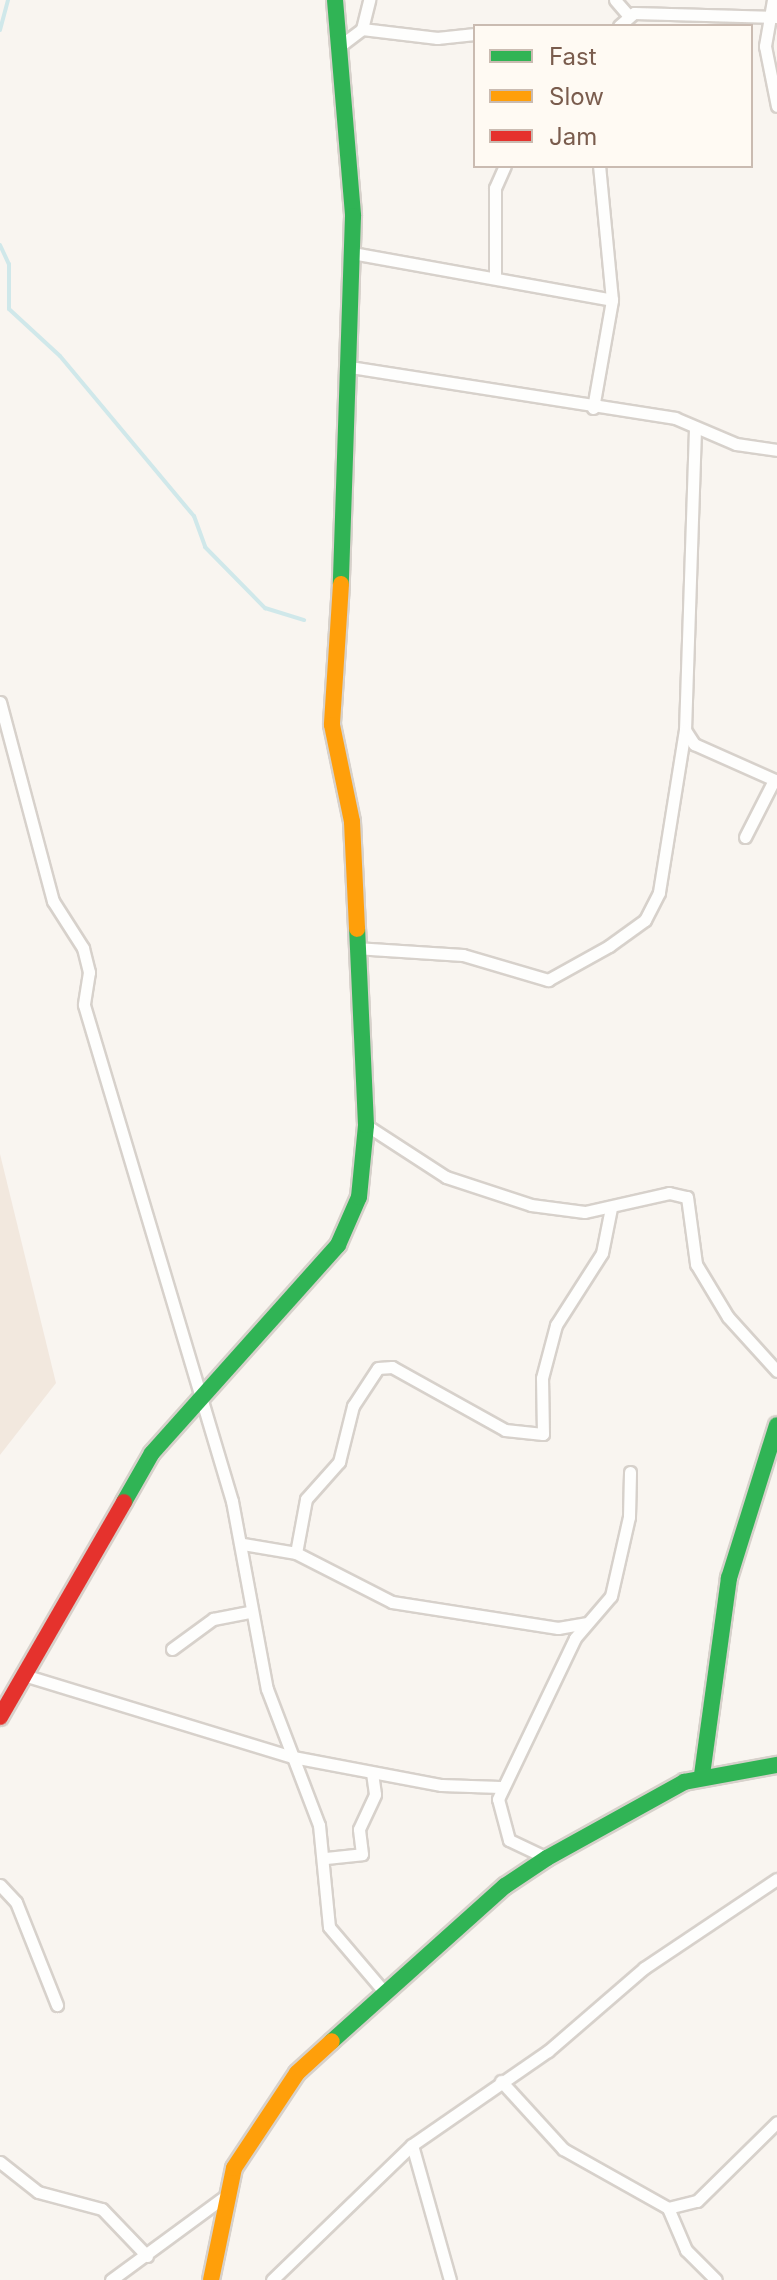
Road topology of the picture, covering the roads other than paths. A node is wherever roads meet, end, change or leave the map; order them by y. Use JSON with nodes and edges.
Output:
{"nodes":[{"id":1,"x":335,"y":0,"type":"edge"},
{"id":2,"x":369,"y":0,"type":"edge"},
{"id":3,"x":615,"y":0,"type":"edge"},
{"id":4,"x":773,"y":0,"type":"edge"},
{"id":5,"x":628,"y":15,"type":"junction"},
{"id":6,"x":774,"y":17,"type":"edge"},
{"id":7,"x":621,"y":24,"type":"edge"},
{"id":8,"x":362,"y":29,"type":"junction"},
{"id":9,"x":473,"y":34,"type":"edge"},
{"id":10,"x":341,"y":45,"type":"junction"},
{"id":11,"x":777,"y":106,"type":"edge"},
{"id":12,"x":504,"y":168,"type":"edge"},
{"id":13,"x":599,"y":168,"type":"edge"},
{"id":14,"x":352,"y":253,"type":"junction"},
{"id":15,"x":495,"y":277,"type":"junction"},
{"id":16,"x":612,"y":300,"type":"junction"},
{"id":17,"x":350,"y":367,"type":"junction"},
{"id":18,"x":593,"y":408,"type":"junction"},
{"id":19,"x":695,"y":429,"type":"junction"},
{"id":20,"x":777,"y":450,"type":"edge"},
{"id":21,"x":0,"y":702,"type":"edge"},
{"id":22,"x":685,"y":730,"type":"junction"},
{"id":23,"x":776,"y":780,"type":"edge"},
{"id":24,"x":745,"y":837,"type":"dead end"},
{"id":25,"x":355,"y":948,"type":"junction"},
{"id":26,"x":366,"y":1125,"type":"junction"},
{"id":27,"x":611,"y":1208,"type":"junction"},
{"id":28,"x":777,"y":1371,"type":"edge"},
{"id":29,"x":200,"y":1395,"type":"junction"},
{"id":30,"x":777,"y":1425,"type":"edge"},
{"id":31,"x":630,"y":1472,"type":"dead end"},
{"id":32,"x":243,"y":1544,"type":"junction"},
{"id":33,"x":296,"y":1553,"type":"junction"},
{"id":34,"x":250,"y":1612,"type":"junction"},
{"id":35,"x":585,"y":1623,"type":"junction"},
{"id":36,"x":172,"y":1649,"type":"dead end"},
{"id":37,"x":24,"y":1675,"type":"junction"},
{"id":38,"x":0,"y":1717,"type":"edge"},
{"id":39,"x":293,"y":1757,"type":"junction"},
{"id":40,"x":777,"y":1765,"type":"edge"},
{"id":41,"x":372,"y":1773,"type":"junction"},
{"id":42,"x":702,"y":1775,"type":"junction"},
{"id":43,"x":500,"y":1787,"type":"junction"},
{"id":44,"x":326,"y":1858,"type":"junction"},
{"id":45,"x":547,"y":1858,"type":"junction"},
{"id":46,"x":777,"y":1871,"type":"edge"},
{"id":47,"x":772,"y":1879,"type":"edge"},
{"id":48,"x":0,"y":1885,"type":"edge"},
{"id":49,"x":386,"y":1994,"type":"junction"},
{"id":50,"x":57,"y":2005,"type":"dead end"},
{"id":51,"x":501,"y":2081,"type":"junction"},
{"id":52,"x":777,"y":2122,"type":"edge"},
{"id":53,"x":412,"y":2145,"type":"junction"},
{"id":54,"x":0,"y":2162,"type":"edge"},
{"id":55,"x":224,"y":2197,"type":"junction"},
{"id":56,"x":668,"y":2208,"type":"junction"},
{"id":57,"x":147,"y":2256,"type":"junction"},
{"id":58,"x":111,"y":2280,"type":"edge"},
{"id":59,"x":211,"y":2280,"type":"edge"},
{"id":60,"x":272,"y":2280,"type":"edge"},
{"id":61,"x":450,"y":2280,"type":"edge"},
{"id":62,"x":716,"y":2280,"type":"edge"}],
"edges":[{"from":1,"to":10,"type":"street"},
{"from":2,"to":8,"type":"street"},
{"from":3,"to":5,"type":"street"},
{"from":4,"to":6,"type":"street"},
{"from":5,"to":6,"type":"street"},
{"from":5,"to":7,"type":"street"},
{"from":6,"to":11,"type":"street"},
{"from":8,"to":9,"type":"street"},
{"from":8,"to":10,"type":"street"},
{"from":10,"to":14,"type":"street"},
{"from":12,"to":15,"type":"street"},
{"from":13,"to":16,"type":"street"},
{"from":14,"to":15,"type":"street"},
{"from":14,"to":17,"type":"street"},
{"from":15,"to":16,"type":"street"},
{"from":16,"to":18,"type":"street"},
{"from":17,"to":18,"type":"street"},
{"from":17,"to":25,"type":"street"},
{"from":18,"to":19,"type":"street"},
{"from":19,"to":20,"type":"street"},
{"from":19,"to":22,"type":"street"},
{"from":21,"to":29,"type":"street"},
{"from":22,"to":23,"type":"street"},
{"from":22,"to":25,"type":"street"},
{"from":23,"to":24,"type":"street"},
{"from":25,"to":26,"type":"street"},
{"from":26,"to":27,"type":"street"},
{"from":26,"to":29,"type":"street"},
{"from":27,"to":28,"type":"street"},
{"from":27,"to":33,"type":"street"},
{"from":29,"to":32,"type":"street"},
{"from":29,"to":37,"type":"street"},
{"from":30,"to":42,"type":"street"},
{"from":31,"to":35,"type":"street"},
{"from":32,"to":33,"type":"street"},
{"from":32,"to":34,"type":"street"},
{"from":33,"to":35,"type":"street"},
{"from":34,"to":36,"type":"street"},
{"from":34,"to":39,"type":"street"},
{"from":35,"to":43,"type":"street"},
{"from":37,"to":38,"type":"street"},
{"from":37,"to":39,"type":"street"},
{"from":39,"to":41,"type":"street"},
{"from":39,"to":44,"type":"street"},
{"from":40,"to":42,"type":"street"},
{"from":41,"to":43,"type":"street"},
{"from":41,"to":44,"type":"street"},
{"from":42,"to":45,"type":"street"},
{"from":43,"to":45,"type":"street"},
{"from":44,"to":49,"type":"street"},
{"from":45,"to":49,"type":"street"},
{"from":46,"to":47,"type":"street"},
{"from":47,"to":51,"type":"street"},
{"from":48,"to":50,"type":"street"},
{"from":49,"to":55,"type":"street"},
{"from":51,"to":53,"type":"street"},
{"from":51,"to":56,"type":"street"},
{"from":52,"to":56,"type":"street"},
{"from":53,"to":60,"type":"street"},
{"from":53,"to":61,"type":"street"},
{"from":54,"to":57,"type":"street"},
{"from":55,"to":57,"type":"street"},
{"from":55,"to":59,"type":"street"},
{"from":56,"to":62,"type":"street"},
{"from":57,"to":58,"type":"street"}]}
